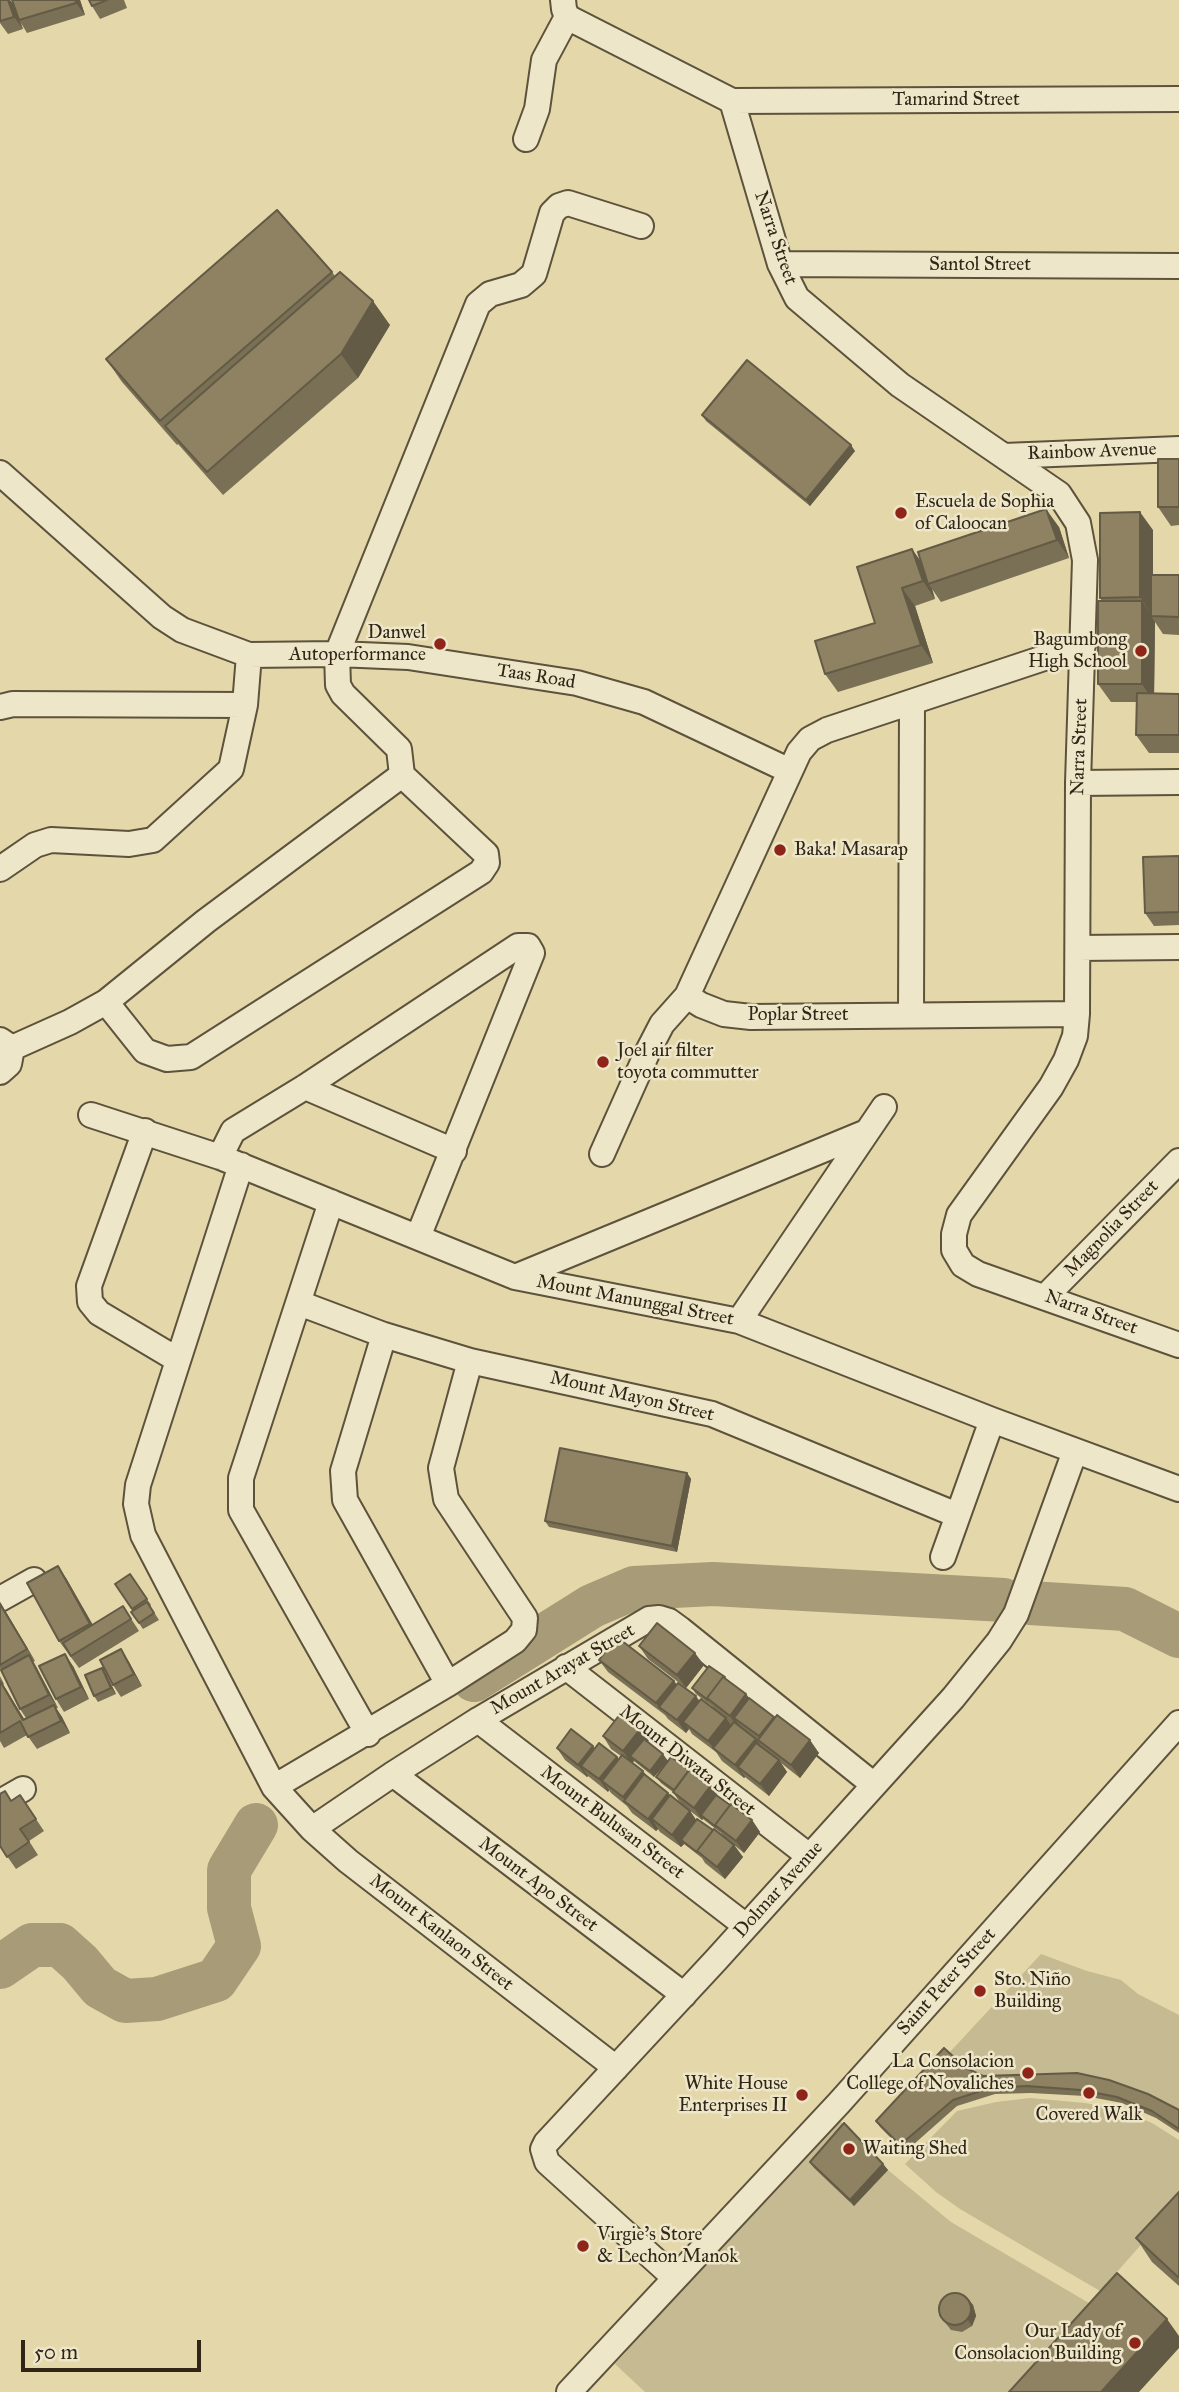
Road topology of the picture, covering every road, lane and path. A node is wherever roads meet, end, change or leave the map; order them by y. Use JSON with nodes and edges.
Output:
{"nodes":[{"id":1,"x":565,"y":8,"type":"edge"},
{"id":2,"x":1179,"y":99,"type":"edge"},
{"id":3,"x":732,"y":102,"type":"junction"},
{"id":4,"x":526,"y":139,"type":"dead end"},
{"id":5,"x":640,"y":226,"type":"dead end"},
{"id":6,"x":780,"y":264,"type":"junction"},
{"id":7,"x":1179,"y":266,"type":"edge"},
{"id":8,"x":1179,"y":449,"type":"edge"},
{"id":9,"x":1004,"y":456,"type":"junction"},
{"id":10,"x":0,"y":473,"type":"edge"},
{"id":11,"x":1083,"y":645,"type":"junction"},
{"id":12,"x":337,"y":654,"type":"junction"},
{"id":13,"x":249,"y":655,"type":"junction"},
{"id":14,"x":912,"y":703,"type":"junction"},
{"id":15,"x":245,"y":705,"type":"junction"},
{"id":16,"x":0,"y":707,"type":"edge"},
{"id":17,"x":790,"y":771,"type":"junction"},
{"id":18,"x":402,"y":775,"type":"junction"},
{"id":19,"x":1179,"y":782,"type":"edge"},
{"id":20,"x":1078,"y":783,"type":"junction"},
{"id":21,"x":0,"y":869,"type":"edge"},
{"id":22,"x":1179,"y":947,"type":"edge"},
{"id":23,"x":1078,"y":948,"type":"junction"},
{"id":24,"x":687,"y":996,"type":"junction"},
{"id":25,"x":106,"y":1002,"type":"junction"},
{"id":26,"x":911,"y":1014,"type":"junction"},
{"id":27,"x":1077,"y":1014,"type":"junction"},
{"id":28,"x":6,"y":1044,"type":"edge"},
{"id":29,"x":0,"y":1072,"type":"edge"},
{"id":30,"x":305,"y":1087,"type":"junction"},
{"id":31,"x":884,"y":1107,"type":"dead end"},
{"id":32,"x":91,"y":1115,"type":"dead end"},
{"id":33,"x":145,"y":1130,"type":"junction"},
{"id":34,"x":864,"y":1133,"type":"junction"},
{"id":35,"x":454,"y":1151,"type":"junction"},
{"id":36,"x":602,"y":1154,"type":"dead end"},
{"id":37,"x":230,"y":1161,"type":"junction"},
{"id":38,"x":1179,"y":1161,"type":"edge"},
{"id":39,"x":331,"y":1202,"type":"junction"},
{"id":40,"x":418,"y":1237,"type":"junction"},
{"id":41,"x":515,"y":1277,"type":"junction"},
{"id":42,"x":1045,"y":1297,"type":"junction"},
{"id":43,"x":299,"y":1303,"type":"junction"},
{"id":44,"x":739,"y":1321,"type":"junction"},
{"id":45,"x":384,"y":1335,"type":"junction"},
{"id":46,"x":1179,"y":1345,"type":"edge"},
{"id":47,"x":178,"y":1360,"type":"junction"},
{"id":48,"x":470,"y":1361,"type":"junction"},
{"id":49,"x":992,"y":1420,"type":"junction"},
{"id":50,"x":1074,"y":1451,"type":"junction"},
{"id":51,"x":1179,"y":1489,"type":"edge"},
{"id":52,"x":957,"y":1515,"type":"junction"},
{"id":53,"x":943,"y":1557,"type":"dead end"},
{"id":54,"x":34,"y":1580,"type":"edge"},
{"id":55,"x":0,"y":1599,"type":"edge"},
{"id":56,"x":566,"y":1667,"type":"junction"},
{"id":57,"x":448,"y":1684,"type":"junction"},
{"id":58,"x":478,"y":1720,"type":"junction"},
{"id":59,"x":1179,"y":1723,"type":"edge"},
{"id":60,"x":368,"y":1734,"type":"junction"},
{"id":61,"x":393,"y":1774,"type":"junction"},
{"id":62,"x":874,"y":1784,"type":"junction"},
{"id":63,"x":274,"y":1787,"type":"junction"},
{"id":64,"x":23,"y":1789,"type":"dead end"},
{"id":65,"x":0,"y":1802,"type":"edge"},
{"id":66,"x":312,"y":1829,"type":"junction"},
{"id":67,"x":809,"y":1856,"type":"junction"},
{"id":68,"x":746,"y":1926,"type":"junction"},
{"id":69,"x":684,"y":1995,"type":"junction"},
{"id":70,"x":616,"y":2068,"type":"junction"},
{"id":71,"x":676,"y":2277,"type":"junction"},
{"id":72,"x":569,"y":2392,"type":"edge"}],
"edges":[{"from":1,"to":3,"type":"street"},
{"from":1,"to":4,"type":"street"},
{"from":2,"to":3,"type":"street","name":"Tamarind Street"},
{"from":3,"to":6,"type":"street","name":"Narra Street"},
{"from":5,"to":12,"type":"street"},
{"from":6,"to":7,"type":"street","name":"Santol Street"},
{"from":6,"to":9,"type":"street","name":"Narra Street"},
{"from":8,"to":9,"type":"street","name":"Rainbow Avenue"},
{"from":9,"to":11,"type":"street","name":"Narra Street"},
{"from":10,"to":13,"type":"street","name":"Taas Road"},
{"from":11,"to":14,"type":"street"},
{"from":11,"to":20,"type":"street","name":"Narra Street"},
{"from":12,"to":13,"type":"street","name":"Taas Road"},
{"from":12,"to":17,"type":"street","name":"Taas Road"},
{"from":12,"to":18,"type":"street"},
{"from":13,"to":15,"type":"street"},
{"from":14,"to":17,"type":"street"},
{"from":14,"to":26,"type":"street"},
{"from":15,"to":16,"type":"street"},
{"from":15,"to":21,"type":"street"},
{"from":17,"to":24,"type":"street"},
{"from":18,"to":25,"type":"street"},
{"from":18,"to":25,"type":"street"},
{"from":19,"to":20,"type":"street"},
{"from":20,"to":23,"type":"street","name":"Narra Street"},
{"from":22,"to":23,"type":"street"},
{"from":23,"to":27,"type":"street","name":"Narra Street"},
{"from":24,"to":26,"type":"street","name":"Poplar Street"},
{"from":24,"to":36,"type":"street"},
{"from":25,"to":28,"type":"street"},
{"from":26,"to":27,"type":"street","name":"Poplar Street"},
{"from":27,"to":42,"type":"street","name":"Narra Street"},
{"from":28,"to":29,"type":"street"},
{"from":30,"to":35,"type":"street"},
{"from":30,"to":35,"type":"street","name":"Mount Kanlaon Street"},
{"from":30,"to":37,"type":"street","name":"Mount Kanlaon Street"},
{"from":31,"to":34,"type":"street"},
{"from":32,"to":33,"type":"street","name":"Mount Manunggal Street"},
{"from":33,"to":37,"type":"street","name":"Mount Manunggal Street"},
{"from":33,"to":47,"type":"street"},
{"from":34,"to":41,"type":"street"},
{"from":34,"to":44,"type":"street"},
{"from":35,"to":40,"type":"street"},
{"from":37,"to":39,"type":"street","name":"Mount Manunggal Street"},
{"from":37,"to":47,"type":"street","name":"Mount Kanlaon Street"},
{"from":38,"to":42,"type":"street","name":"Magnolia Street"},
{"from":39,"to":40,"type":"street","name":"Mount Manunggal Street"},
{"from":39,"to":43,"type":"street"},
{"from":40,"to":41,"type":"street","name":"Mount Manunggal Street"},
{"from":41,"to":44,"type":"street","name":"Mount Manunggal Street"},
{"from":42,"to":46,"type":"street","name":"Narra Street"},
{"from":43,"to":45,"type":"street","name":"Mount Mayon Street"},
{"from":43,"to":60,"type":"street"},
{"from":44,"to":49,"type":"street","name":"Mount Manunggal Street"},
{"from":45,"to":48,"type":"street","name":"Mount Mayon Street"},
{"from":45,"to":57,"type":"street"},
{"from":47,"to":63,"type":"street","name":"Mount Kanlaon Street"},
{"from":48,"to":52,"type":"street","name":"Mount Mayon Street"},
{"from":48,"to":57,"type":"street"},
{"from":49,"to":50,"type":"street","name":"Mount Manunggal Street"},
{"from":49,"to":52,"type":"street"},
{"from":50,"to":51,"type":"street","name":"Mount Manunggal Street"},
{"from":50,"to":62,"type":"street","name":"Dolmar Avenue"},
{"from":52,"to":53,"type":"street"},
{"from":54,"to":55,"type":"street"},
{"from":56,"to":58,"type":"street","name":"Mount Arayat Street"},
{"from":56,"to":62,"type":"street","name":"Mount Arayat Street"},
{"from":56,"to":67,"type":"street","name":"Mount Diwata Street"},
{"from":57,"to":60,"type":"street"},
{"from":58,"to":61,"type":"street","name":"Mount Arayat Street"},
{"from":58,"to":68,"type":"street","name":"Mount Bulusan Street"},
{"from":59,"to":71,"type":"street","name":"Saint Peter Street"},
{"from":60,"to":63,"type":"street"},
{"from":61,"to":66,"type":"street","name":"Mount Arayat Street"},
{"from":61,"to":69,"type":"street","name":"Mount Apo Street"},
{"from":62,"to":67,"type":"street","name":"Dolmar Avenue"},
{"from":63,"to":66,"type":"street","name":"Mount Kanlaon Street"},
{"from":64,"to":65,"type":"street"},
{"from":66,"to":70,"type":"street","name":"Mount Kanlaon Street"},
{"from":67,"to":68,"type":"street","name":"Dolmar Avenue"},
{"from":68,"to":69,"type":"street","name":"Dolmar Avenue"},
{"from":69,"to":70,"type":"street","name":"Dolmar Avenue"},
{"from":70,"to":71,"type":"street","name":"Dolmar Avenue"},
{"from":71,"to":72,"type":"street","name":"Saint Peter Street"}]}
